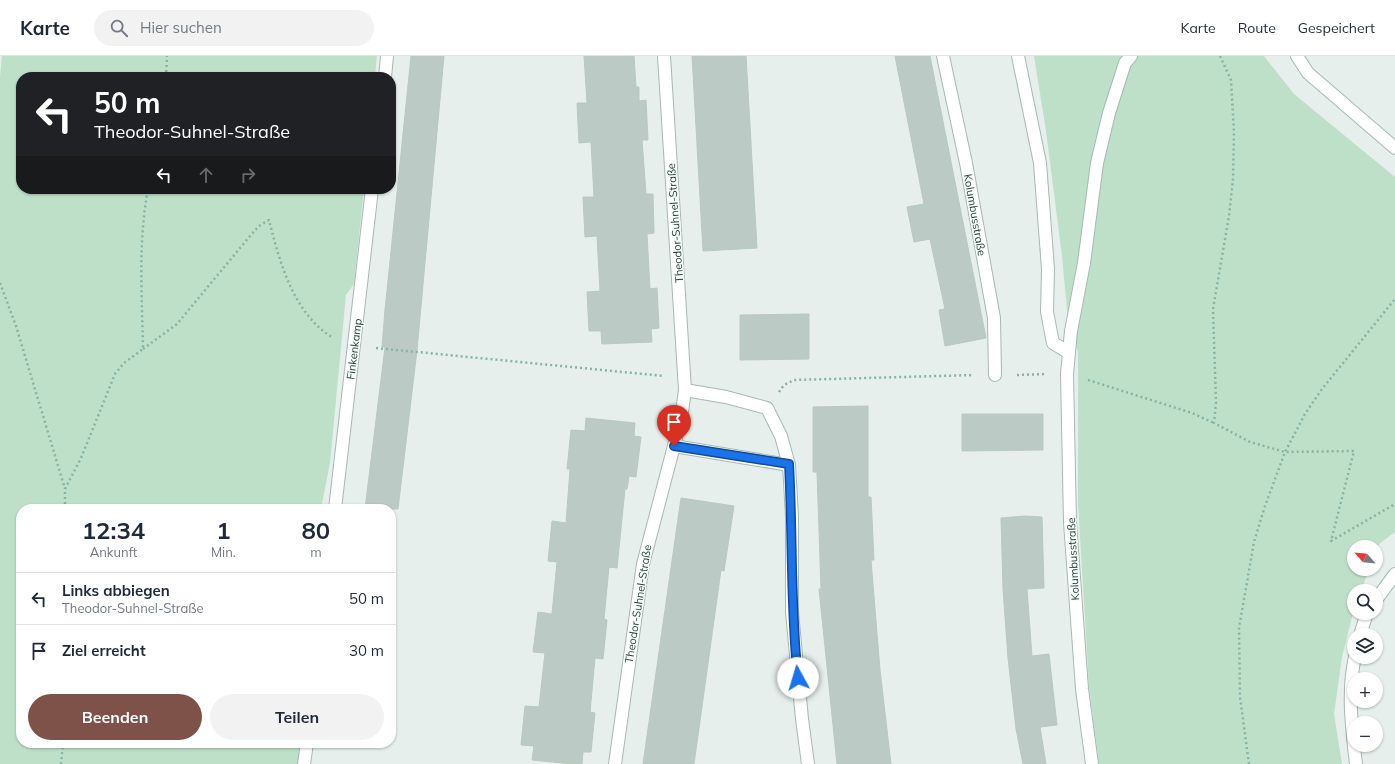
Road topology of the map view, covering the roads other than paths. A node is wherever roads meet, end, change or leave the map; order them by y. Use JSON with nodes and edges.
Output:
{"nodes":[{"id":1,"x":387,"y":56,"type":"edge"},
{"id":2,"x":664,"y":56,"type":"edge"},
{"id":3,"x":943,"y":56,"type":"edge"},
{"id":4,"x":1018,"y":56,"type":"edge"},
{"id":5,"x":1131,"y":56,"type":"edge"},
{"id":6,"x":1297,"y":56,"type":"edge"},
{"id":7,"x":385,"y":72,"type":"edge"},
{"id":8,"x":1395,"y":148,"type":"edge"},
{"id":9,"x":371,"y":194,"type":"edge"},
{"id":10,"x":1068,"y":352,"type":"junction"},
{"id":11,"x":995,"y":375,"type":"road end"},
{"id":12,"x":685,"y":384,"type":"junction"},
{"id":13,"x":674,"y":446,"type":"junction"},
{"id":14,"x":789,"y":464,"type":"junction"},
{"id":15,"x":336,"y":504,"type":"edge"},
{"id":16,"x":1395,"y":574,"type":"edge"},
{"id":17,"x":1383,"y":590,"type":"edge"},
{"id":18,"x":1353,"y":664,"type":"edge"},
{"id":19,"x":306,"y":748,"type":"edge"},
{"id":20,"x":304,"y":764,"type":"edge"},
{"id":21,"x":615,"y":764,"type":"edge"},
{"id":22,"x":808,"y":764,"type":"edge"},
{"id":23,"x":1092,"y":764,"type":"edge"},
{"id":24,"x":1356,"y":764,"type":"edge"}],
"edges":[{"from":1,"to":7,"type":"street"},
{"from":2,"to":12,"type":"street","name":"Theodor-Suhnel-Straße"},
{"from":3,"to":11,"type":"street","name":"Kolumbusstraße"},
{"from":4,"to":10,"type":"street"},
{"from":5,"to":10,"type":"street","name":"Kolumbusstraße"},
{"from":6,"to":8,"type":"street"},
{"from":9,"to":15,"type":"street","name":"Finkenkamp"},
{"from":10,"to":23,"type":"street","name":"Kolumbusstraße"},
{"from":12,"to":13,"type":"street","name":"Theodor-Suhnel-Straße"},
{"from":12,"to":14,"type":"street"},
{"from":13,"to":14,"type":"street"},
{"from":13,"to":21,"type":"street","name":"Theodor-Suhnel-Straße"},
{"from":14,"to":22,"type":"street"},
{"from":16,"to":17,"type":"street"},
{"from":18,"to":24,"type":"street"},
{"from":19,"to":20,"type":"street"}]}
